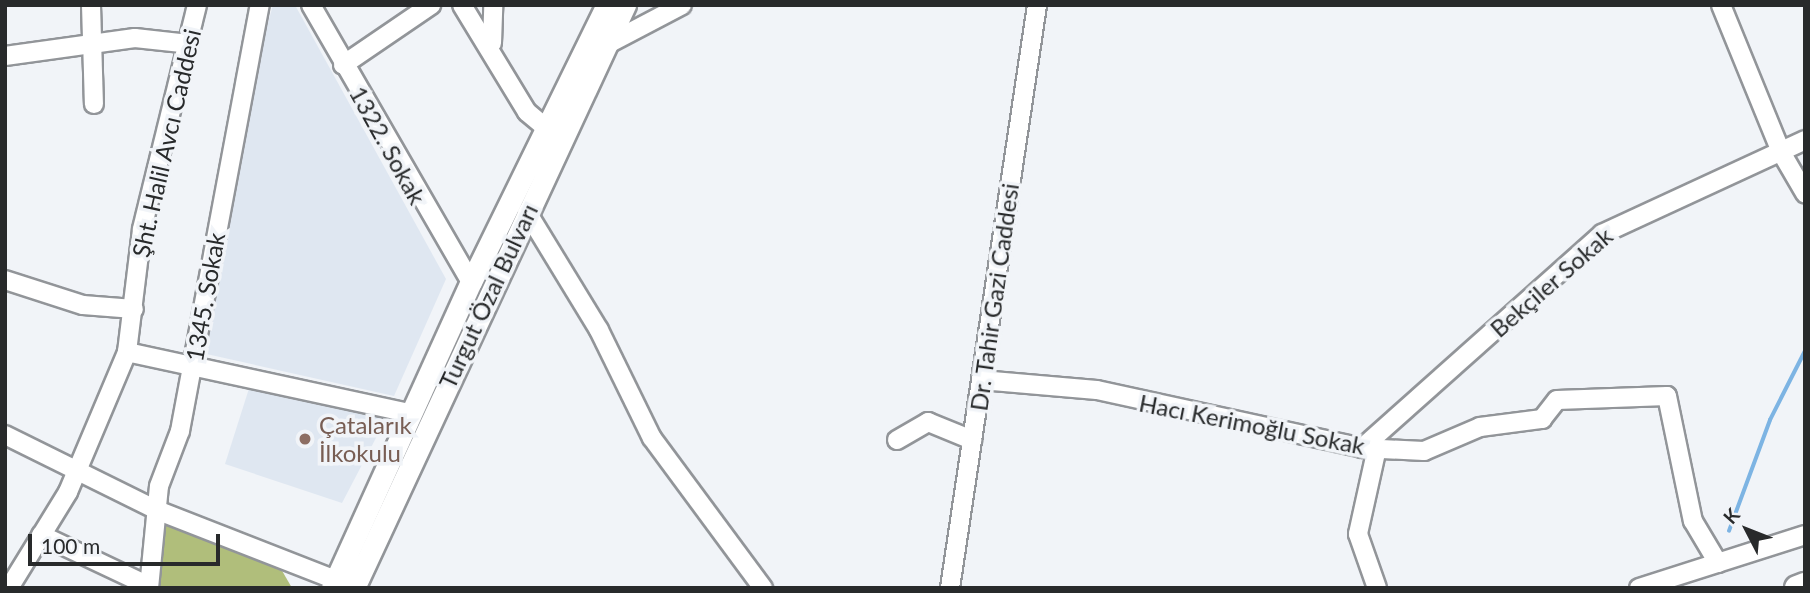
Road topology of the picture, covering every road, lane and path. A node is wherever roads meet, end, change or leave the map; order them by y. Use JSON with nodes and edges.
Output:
{"nodes":[{"id":1,"x":91,"y":5,"type":"edge"},
{"id":2,"x":197,"y":5,"type":"edge"},
{"id":3,"x":260,"y":5,"type":"edge"},
{"id":4,"x":311,"y":5,"type":"edge"},
{"id":5,"x":431,"y":5,"type":"edge"},
{"id":6,"x":462,"y":5,"type":"edge"},
{"id":7,"x":493,"y":5,"type":"edge"},
{"id":8,"x":607,"y":5,"type":"edge"},
{"id":9,"x":625,"y":5,"type":"edge"},
{"id":10,"x":682,"y":5,"type":"edge"},
{"id":11,"x":1037,"y":5,"type":"edge"},
{"id":12,"x":1721,"y":5,"type":"edge"},
{"id":13,"x":189,"y":44,"type":"junction"},
{"id":14,"x":93,"y":46,"type":"junction"},
{"id":15,"x":604,"y":46,"type":"junction"},
{"id":16,"x":493,"y":47,"type":"junction"},
{"id":17,"x":5,"y":56,"type":"edge"},
{"id":18,"x":343,"y":65,"type":"junction"},
{"id":19,"x":94,"y":104,"type":"dead end"},
{"id":20,"x":547,"y":129,"type":"junction"},
{"id":21,"x":1805,"y":140,"type":"edge"},
{"id":22,"x":1781,"y":152,"type":"junction"},
{"id":23,"x":1805,"y":193,"type":"edge"},
{"id":24,"x":527,"y":212,"type":"junction"},
{"id":25,"x":5,"y":279,"type":"edge"},
{"id":26,"x":471,"y":282,"type":"junction"},
{"id":27,"x":134,"y":309,"type":"junction"},
{"id":28,"x":127,"y":352,"type":"junction"},
{"id":29,"x":193,"y":368,"type":"junction"},
{"id":30,"x":981,"y":380,"type":"junction"},
{"id":31,"x":409,"y":413,"type":"junction"},
{"id":32,"x":5,"y":435,"type":"edge"},
{"id":33,"x":897,"y":440,"type":"dead end"},
{"id":34,"x":972,"y":440,"type":"junction"},
{"id":35,"x":1369,"y":448,"type":"junction"},
{"id":36,"x":78,"y":471,"type":"junction"},
{"id":37,"x":159,"y":511,"type":"junction"},
{"id":38,"x":41,"y":535,"type":"junction"},
{"id":39,"x":1805,"y":535,"type":"edge"},
{"id":40,"x":1718,"y":563,"type":"junction"},
{"id":41,"x":341,"y":585,"type":"edge"},
{"id":42,"x":1805,"y":585,"type":"edge"},
{"id":43,"x":149,"y":587,"type":"edge"},
{"id":44,"x":9,"y":588,"type":"edge"},
{"id":45,"x":763,"y":588,"type":"edge"},
{"id":46,"x":950,"y":588,"type":"edge"},
{"id":47,"x":1377,"y":588,"type":"edge"},
{"id":48,"x":1639,"y":588,"type":"edge"},
{"id":49,"x":1797,"y":588,"type":"edge"}],
"edges":[{"from":1,"to":14,"type":"street"},
{"from":2,"to":13,"type":"street","name":"Şht. Halil Avcı Caddesi"},
{"from":3,"to":29,"type":"street","name":"1345. Sokak"},
{"from":4,"to":18,"type":"street","name":"1322. Sokak"},
{"from":5,"to":18,"type":"street"},
{"from":6,"to":16,"type":"street"},
{"from":7,"to":16,"type":"street"},
{"from":8,"to":20,"type":"main road","name":"Turgut Özal Bulvarı"},
{"from":9,"to":15,"type":"main road","name":"Turgut Özal Bulvarı"},
{"from":10,"to":15,"type":"street"},
{"from":11,"to":30,"type":"street","name":"Dr. Tahir Gazi Caddesi"},
{"from":12,"to":22,"type":"street"},
{"from":13,"to":14,"type":"street"},
{"from":13,"to":27,"type":"street","name":"Şht. Halil Avcı Caddesi"},
{"from":14,"to":17,"type":"street"},
{"from":14,"to":19,"type":"street"},
{"from":15,"to":24,"type":"main road","name":"Turgut Özal Bulvarı"},
{"from":16,"to":20,"type":"street"},
{"from":18,"to":26,"type":"street","name":"1322. Sokak"},
{"from":20,"to":26,"type":"main road","name":"Turgut Özal Bulvarı"},
{"from":21,"to":22,"type":"street","name":"Bekçiler Sokak"},
{"from":22,"to":23,"type":"street"},
{"from":22,"to":35,"type":"street","name":"Bekçiler Sokak"},
{"from":24,"to":41,"type":"main road","name":"Turgut Özal Bulvarı"},
{"from":24,"to":45,"type":"street"},
{"from":25,"to":27,"type":"street"},
{"from":26,"to":31,"type":"main road","name":"Turgut Özal Bulvarı"},
{"from":27,"to":28,"type":"street","name":"Şht. Halil Avcı Caddesi"},
{"from":28,"to":29,"type":"street"},
{"from":28,"to":36,"type":"street","name":"Şht. Halil Avcı Caddesi"},
{"from":29,"to":31,"type":"street"},
{"from":29,"to":37,"type":"street","name":"1345. Sokak"},
{"from":30,"to":34,"type":"street","name":"Dr. Tahir Gazi Caddesi"},
{"from":30,"to":35,"type":"street","name":"Hacı Kerimoğlu Sokak"},
{"from":31,"to":41,"type":"main road","name":"Turgut Özal Bulvarı"},
{"from":32,"to":36,"type":"street"},
{"from":33,"to":34,"type":"street"},
{"from":34,"to":46,"type":"street","name":"Dr. Tahir Gazi Caddesi"},
{"from":35,"to":40,"type":"street","name":"Hacı Kerimoğlu Sokak"},
{"from":35,"to":47,"type":"street"},
{"from":36,"to":37,"type":"street"},
{"from":36,"to":38,"type":"street","name":"Şht. Halil Avcı Caddesi"},
{"from":37,"to":41,"type":"street"},
{"from":37,"to":43,"type":"street","name":"1345. Sokak"},
{"from":38,"to":43,"type":"street"},
{"from":38,"to":44,"type":"street","name":"Şht. Halil Avcı Caddesi"},
{"from":39,"to":40,"type":"street"},
{"from":40,"to":48,"type":"street"},
{"from":42,"to":49,"type":"highway"}]}
